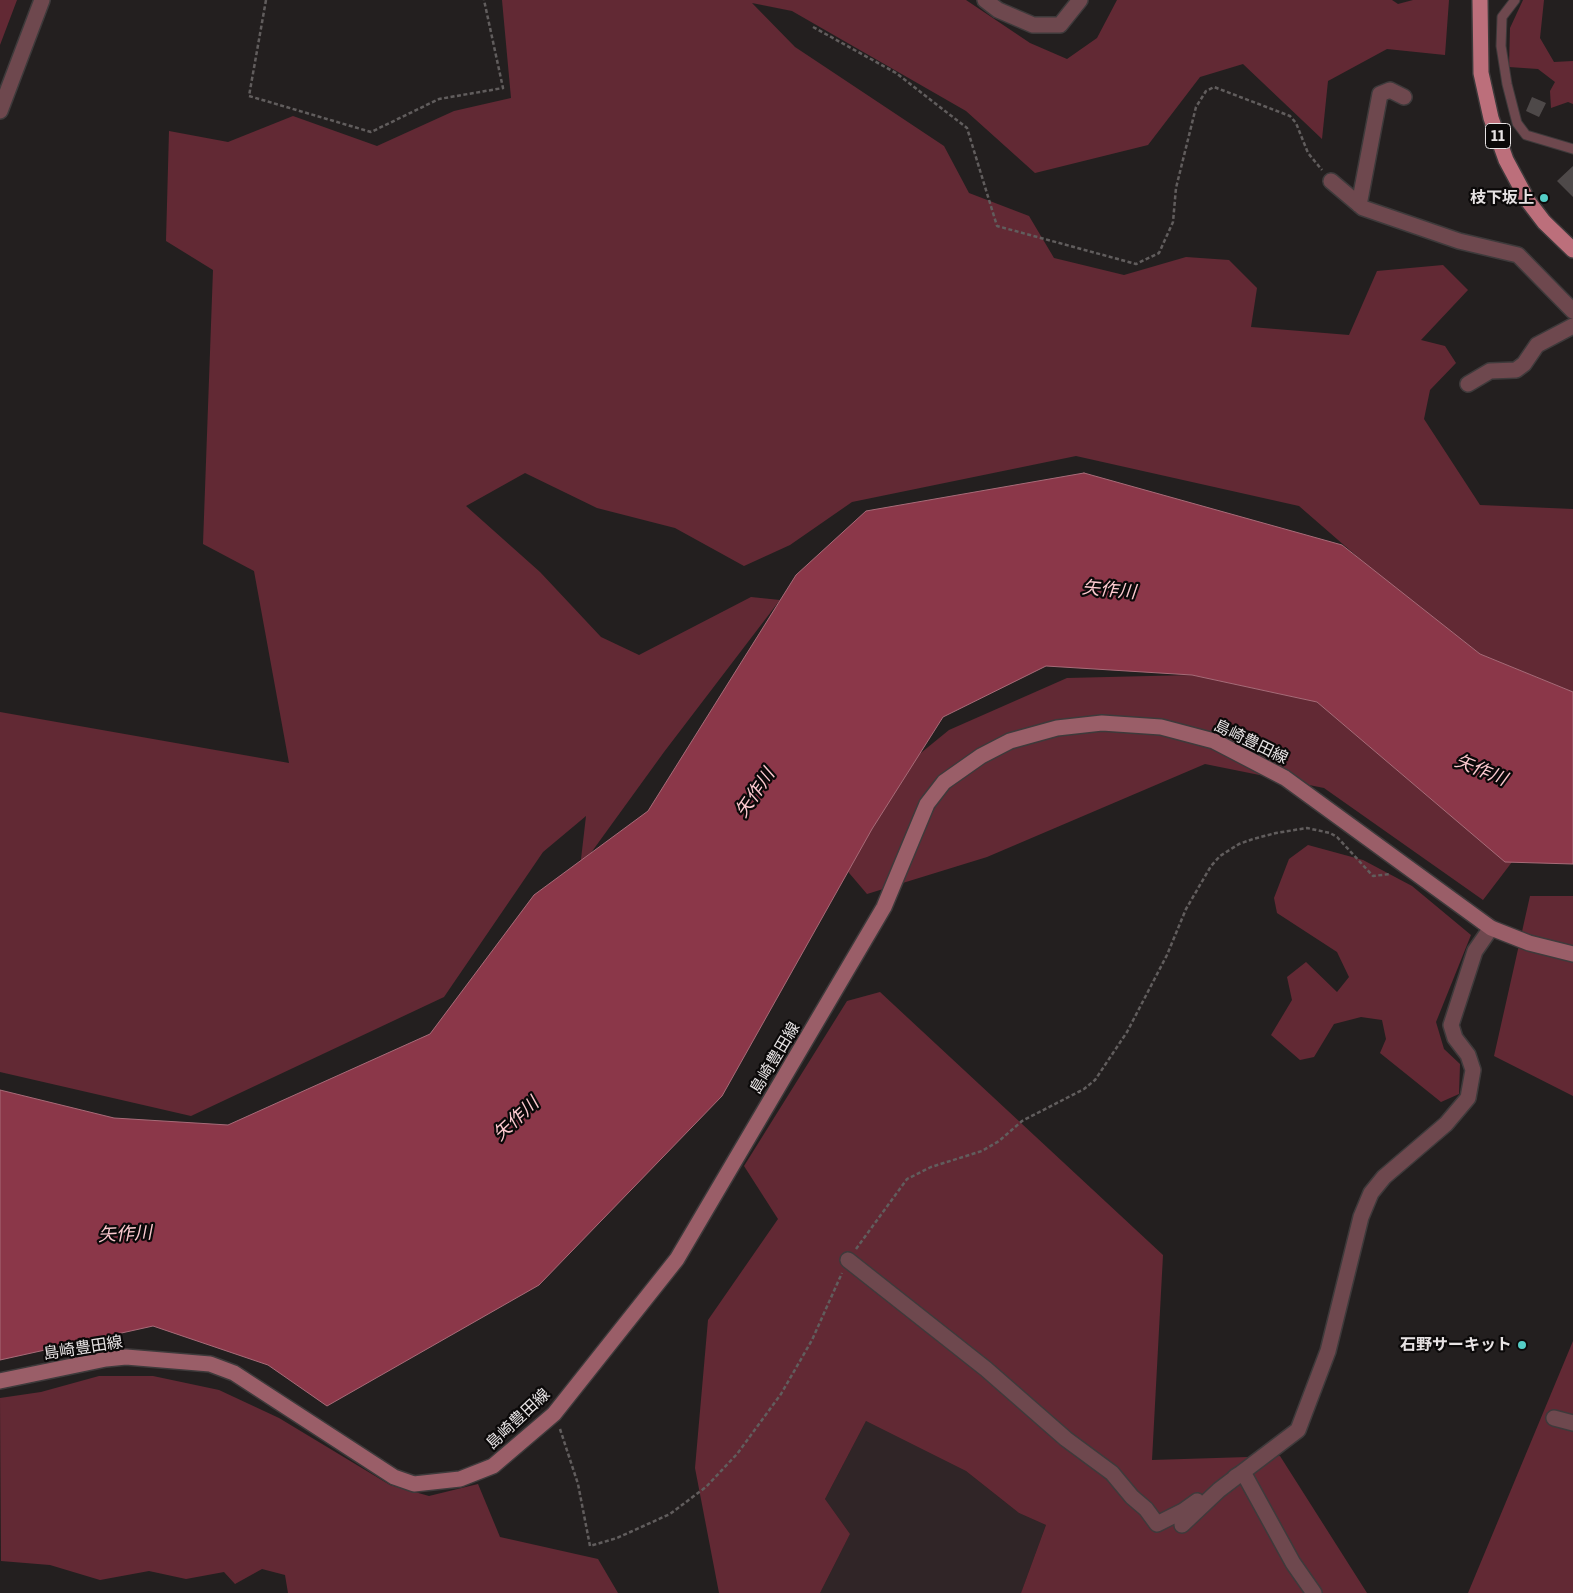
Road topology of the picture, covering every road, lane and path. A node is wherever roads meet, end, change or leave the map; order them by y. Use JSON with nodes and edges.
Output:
{"nodes":[{"id":1,"x":42,"y":0,"type":"edge"},
{"id":2,"x":266,"y":0,"type":"edge"},
{"id":3,"x":484,"y":0,"type":"edge"},
{"id":4,"x":985,"y":0,"type":"edge"},
{"id":5,"x":1080,"y":0,"type":"edge"},
{"id":6,"x":1480,"y":0,"type":"edge"},
{"id":7,"x":1515,"y":0,"type":"edge"},
{"id":8,"x":813,"y":27,"type":"dead end"},
{"id":9,"x":1404,"y":97,"type":"dead end"},
{"id":10,"x":0,"y":111,"type":"edge"},
{"id":11,"x":1573,"y":149,"type":"edge"},
{"id":12,"x":1331,"y":181,"type":"joint"},
{"id":13,"x":1359,"y":205,"type":"junction"},
{"id":14,"x":1573,"y":250,"type":"edge"},
{"id":15,"x":1573,"y":311,"type":"edge"},
{"id":16,"x":1573,"y":326,"type":"edge"},
{"id":17,"x":1468,"y":384,"type":"dead end"},
{"id":18,"x":1395,"y":873,"type":"dead end"},
{"id":19,"x":1491,"y":928,"type":"junction"},
{"id":20,"x":1573,"y":954,"type":"edge"},
{"id":21,"x":848,"y":1260,"type":"junction"},
{"id":22,"x":0,"y":1381,"type":"edge"},
{"id":23,"x":554,"y":1414,"type":"junction"},
{"id":24,"x":1554,"y":1418,"type":"dead end"},
{"id":25,"x":1573,"y":1423,"type":"edge"},
{"id":26,"x":1182,"y":1525,"type":"dead end"},
{"id":27,"x":1314,"y":1593,"type":"edge"}],
"edges":[{"from":1,"to":10,"type":"street"},
{"from":2,"to":3,"type":"path"},
{"from":4,"to":5,"type":"street"},
{"from":6,"to":14,"type":"main road","number":"11"},
{"from":7,"to":11,"type":"lane"},
{"from":8,"to":12,"type":"path"},
{"from":9,"to":13,"type":"street"},
{"from":12,"to":13,"type":"street"},
{"from":13,"to":15,"type":"street"},
{"from":16,"to":17,"type":"street"},
{"from":18,"to":21,"type":"path"},
{"from":19,"to":20,"type":"main road","name":"島崎豊田線"},
{"from":19,"to":23,"type":"main road","name":"島崎豊田線"},
{"from":19,"to":26,"type":"street"},
{"from":21,"to":23,"type":"path"},
{"from":21,"to":27,"type":"street"},
{"from":22,"to":23,"type":"main road","name":"島崎豊田線"},
{"from":24,"to":25,"type":"street"}]}
